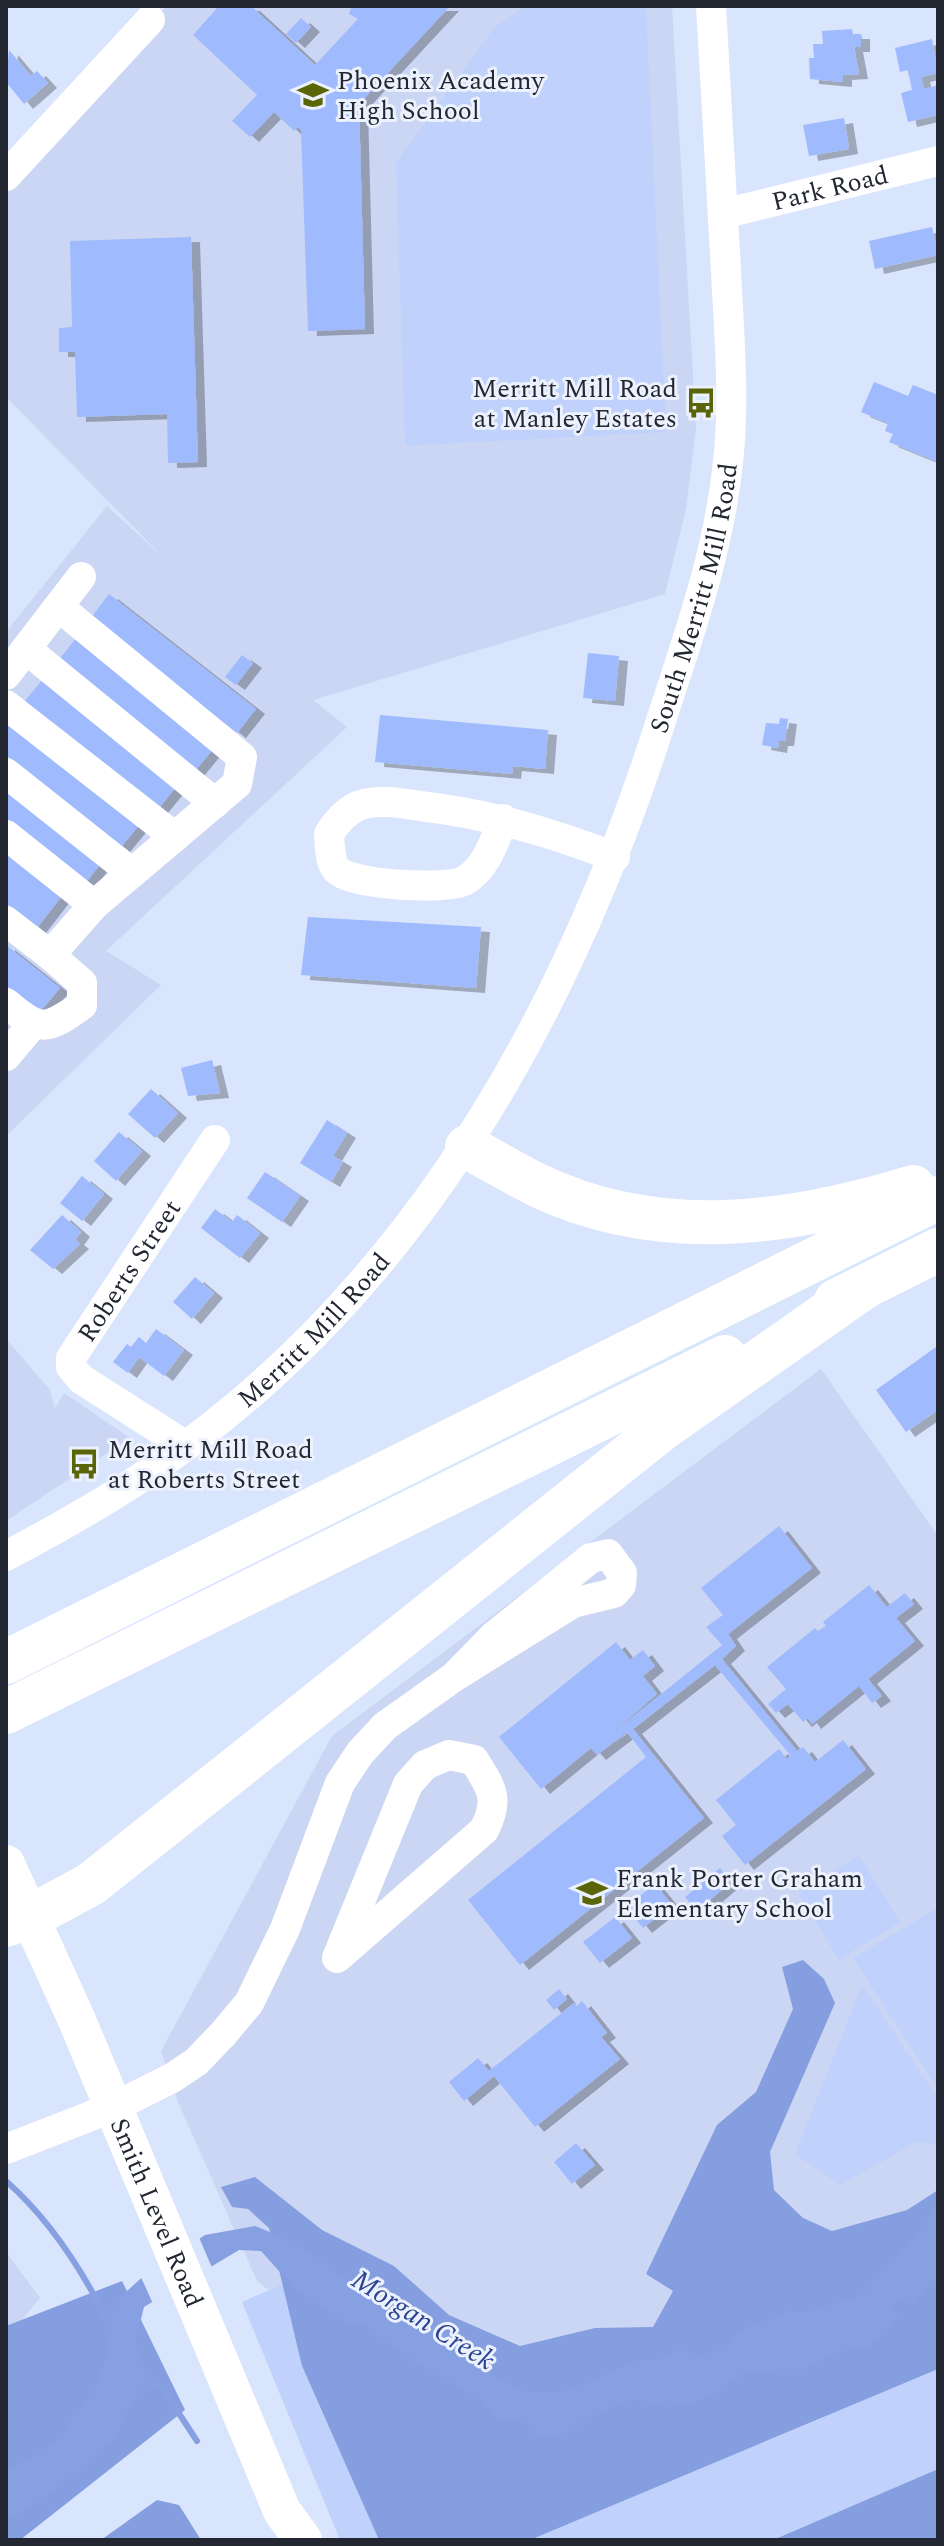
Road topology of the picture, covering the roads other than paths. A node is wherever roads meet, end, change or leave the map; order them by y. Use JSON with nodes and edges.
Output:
{"nodes":[{"id":1,"x":711,"y":6,"type":"edge"},
{"id":2,"x":150,"y":20,"type":"dead end"},
{"id":3,"x":938,"y":161,"type":"edge"},
{"id":4,"x":6,"y":176,"type":"edge"},
{"id":5,"x":723,"y":214,"type":"junction"},
{"id":6,"x":81,"y":577,"type":"dead end"},
{"id":7,"x":59,"y":607,"type":"junction"},
{"id":8,"x":26,"y":649,"type":"junction"},
{"id":9,"x":6,"y":675,"type":"edge"},
{"id":10,"x":6,"y":705,"type":"edge"},
{"id":11,"x":6,"y":773,"type":"edge"},
{"id":12,"x":215,"y":803,"type":"junction"},
{"id":13,"x":503,"y":819,"type":"junction"},
{"id":14,"x":6,"y":835,"type":"edge"},
{"id":15,"x":175,"y":837,"type":"junction"},
{"id":16,"x":615,"y":857,"type":"junction"},
{"id":17,"x":132,"y":873,"type":"junction"},
{"id":18,"x":94,"y":905,"type":"junction"},
{"id":19,"x":6,"y":921,"type":"edge"},
{"id":20,"x":50,"y":955,"type":"junction"},
{"id":21,"x":6,"y":1003,"type":"edge"},
{"id":22,"x":32,"y":1025,"type":"junction"},
{"id":23,"x":6,"y":1056,"type":"edge"},
{"id":24,"x":215,"y":1140,"type":"dead end"},
{"id":25,"x":467,"y":1147,"type":"junction"},
{"id":26,"x":938,"y":1180,"type":"edge"},
{"id":27,"x":938,"y":1198,"type":"edge"},
{"id":28,"x":938,"y":1250,"type":"edge"},
{"id":29,"x":863,"y":1288,"type":"junction"},
{"id":30,"x":186,"y":1446,"type":"junction"},
{"id":31,"x":6,"y":1556,"type":"edge"},
{"id":32,"x":10,"y":1660,"type":"edge"},
{"id":33,"x":454,"y":1677,"type":"junction"},
{"id":34,"x":23,"y":1704,"type":"edge"},
{"id":35,"x":6,"y":1864,"type":"edge"},
{"id":36,"x":18,"y":1921,"type":"edge"},
{"id":37,"x":337,"y":1958,"type":"joint"},
{"id":38,"x":114,"y":2107,"type":"junction"},
{"id":39,"x":6,"y":2149,"type":"edge"},
{"id":40,"x":291,"y":2530,"type":"edge"}],
"edges":[{"from":1,"to":5,"type":"street","name":"South Merritt Mill Road"},
{"from":2,"to":4,"type":"street"},
{"from":3,"to":5,"type":"street","name":"Park Road"},
{"from":5,"to":16,"type":"street","name":"South Merritt Mill Road"},
{"from":6,"to":7,"type":"street"},
{"from":7,"to":8,"type":"street"},
{"from":7,"to":12,"type":"street"},
{"from":8,"to":9,"type":"street"},
{"from":8,"to":12,"type":"street"},
{"from":10,"to":15,"type":"street"},
{"from":11,"to":17,"type":"street"},
{"from":12,"to":15,"type":"street"},
{"from":13,"to":13,"type":"street"},
{"from":13,"to":16,"type":"street"},
{"from":14,"to":18,"type":"street"},
{"from":15,"to":17,"type":"street"},
{"from":16,"to":25,"type":"street","name":"South Merritt Mill Road"},
{"from":17,"to":18,"type":"street"},
{"from":18,"to":20,"type":"street"},
{"from":19,"to":20,"type":"street"},
{"from":20,"to":22,"type":"street"},
{"from":21,"to":22,"type":"street"},
{"from":22,"to":23,"type":"street"},
{"from":24,"to":30,"type":"street","name":"Roberts Street"},
{"from":25,"to":26,"type":"highway"},
{"from":25,"to":30,"type":"street","name":"Merritt Mill Road"},
{"from":27,"to":32,"type":"highway"},
{"from":28,"to":29,"type":"highway"},
{"from":29,"to":34,"type":"highway"},
{"from":29,"to":36,"type":"highway"},
{"from":30,"to":31,"type":"street","name":"Merritt Mill Road"},
{"from":33,"to":33,"type":"street"},
{"from":33,"to":38,"type":"street"},
{"from":35,"to":36,"type":"main road","name":"Smith Level Road"},
{"from":36,"to":38,"type":"main road","name":"Smith Level Road"},
{"from":37,"to":37,"type":"street"},
{"from":38,"to":39,"type":"street"},
{"from":38,"to":40,"type":"main road","name":"Smith Level Road"}]}
